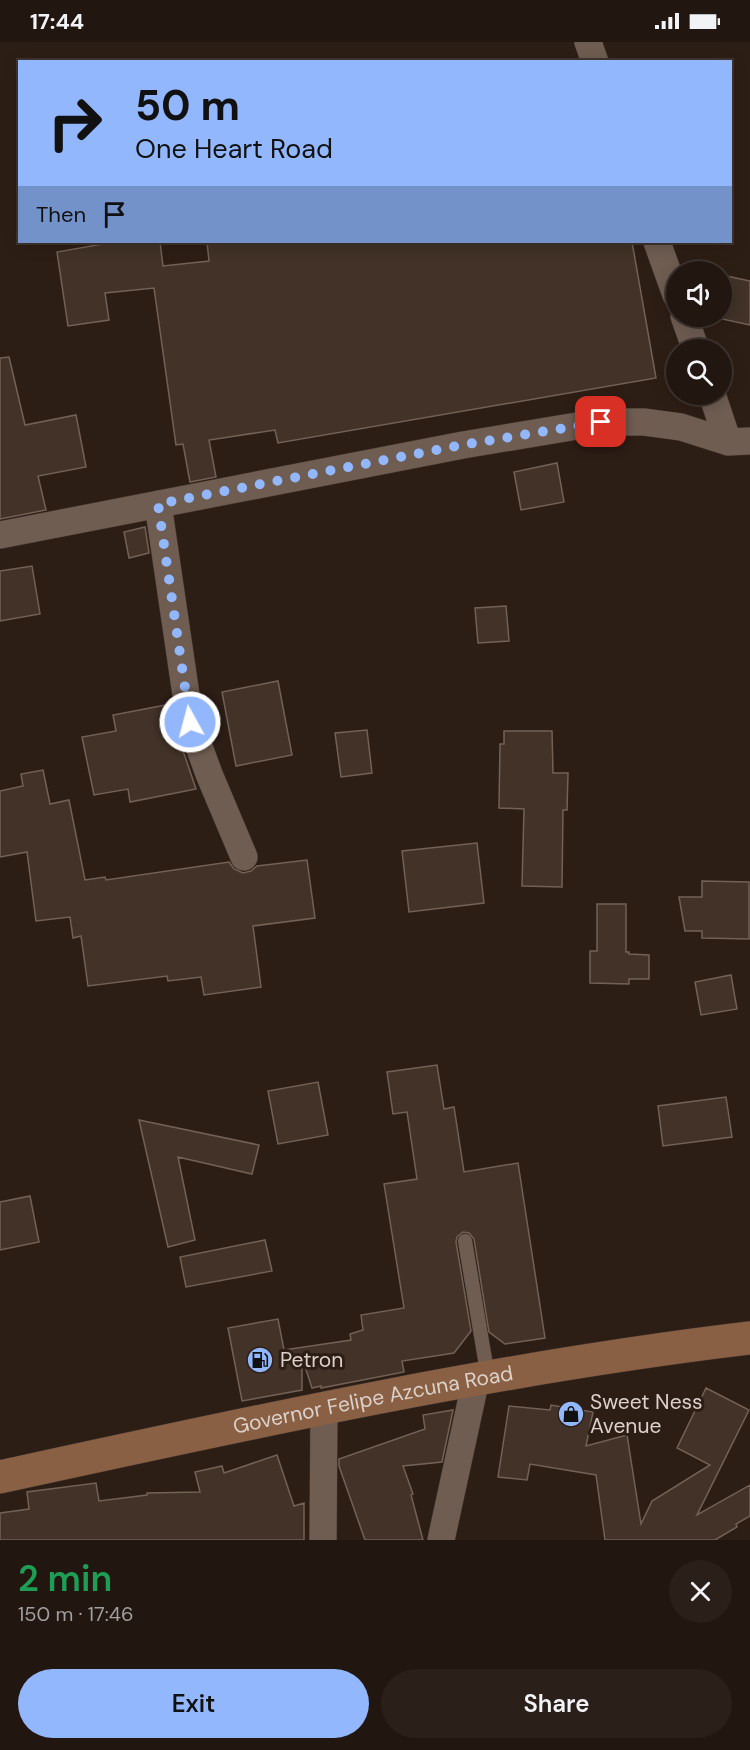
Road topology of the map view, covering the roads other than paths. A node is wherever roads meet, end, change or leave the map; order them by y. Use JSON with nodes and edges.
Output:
{"nodes":[{"id":1,"x":588,"y":42,"type":"edge"},
{"id":2,"x":594,"y":60,"type":"edge"},
{"id":3,"x":657,"y":243,"type":"edge"},
{"id":4,"x":666,"y":267,"type":"edge"},
{"id":5,"x":718,"y":405,"type":"edge"},
{"id":6,"x":739,"y":441,"type":"edge"},
{"id":7,"x":158,"y":504,"type":"junction"},
{"id":8,"x":0,"y":535,"type":"edge"},
{"id":9,"x":244,"y":857,"type":"dead end"},
{"id":10,"x":465,"y":1241,"type":"dead end"},
{"id":11,"x":750,"y":1338,"type":"edge"},
{"id":12,"x":482,"y":1378,"type":"junction"},
{"id":13,"x":324,"y":1408,"type":"junction"},
{"id":14,"x":0,"y":1477,"type":"edge"},
{"id":15,"x":323,"y":1540,"type":"edge"},
{"id":16,"x":441,"y":1540,"type":"edge"}],
"edges":[{"from":1,"to":2,"type":"street"},
{"from":3,"to":4,"type":"street"},
{"from":5,"to":6,"type":"street"},
{"from":6,"to":7,"type":"street"},
{"from":7,"to":8,"type":"street"},
{"from":7,"to":9,"type":"street"},
{"from":10,"to":12,"type":"lane"},
{"from":11,"to":12,"type":"street","name":"Governor Felipe Azcuna Road"},
{"from":12,"to":13,"type":"street","name":"Governor Felipe Azcuna Road"},
{"from":12,"to":16,"type":"street"},
{"from":13,"to":14,"type":"street","name":"Governor Felipe Azcuna Road"},
{"from":13,"to":15,"type":"street"}]}
